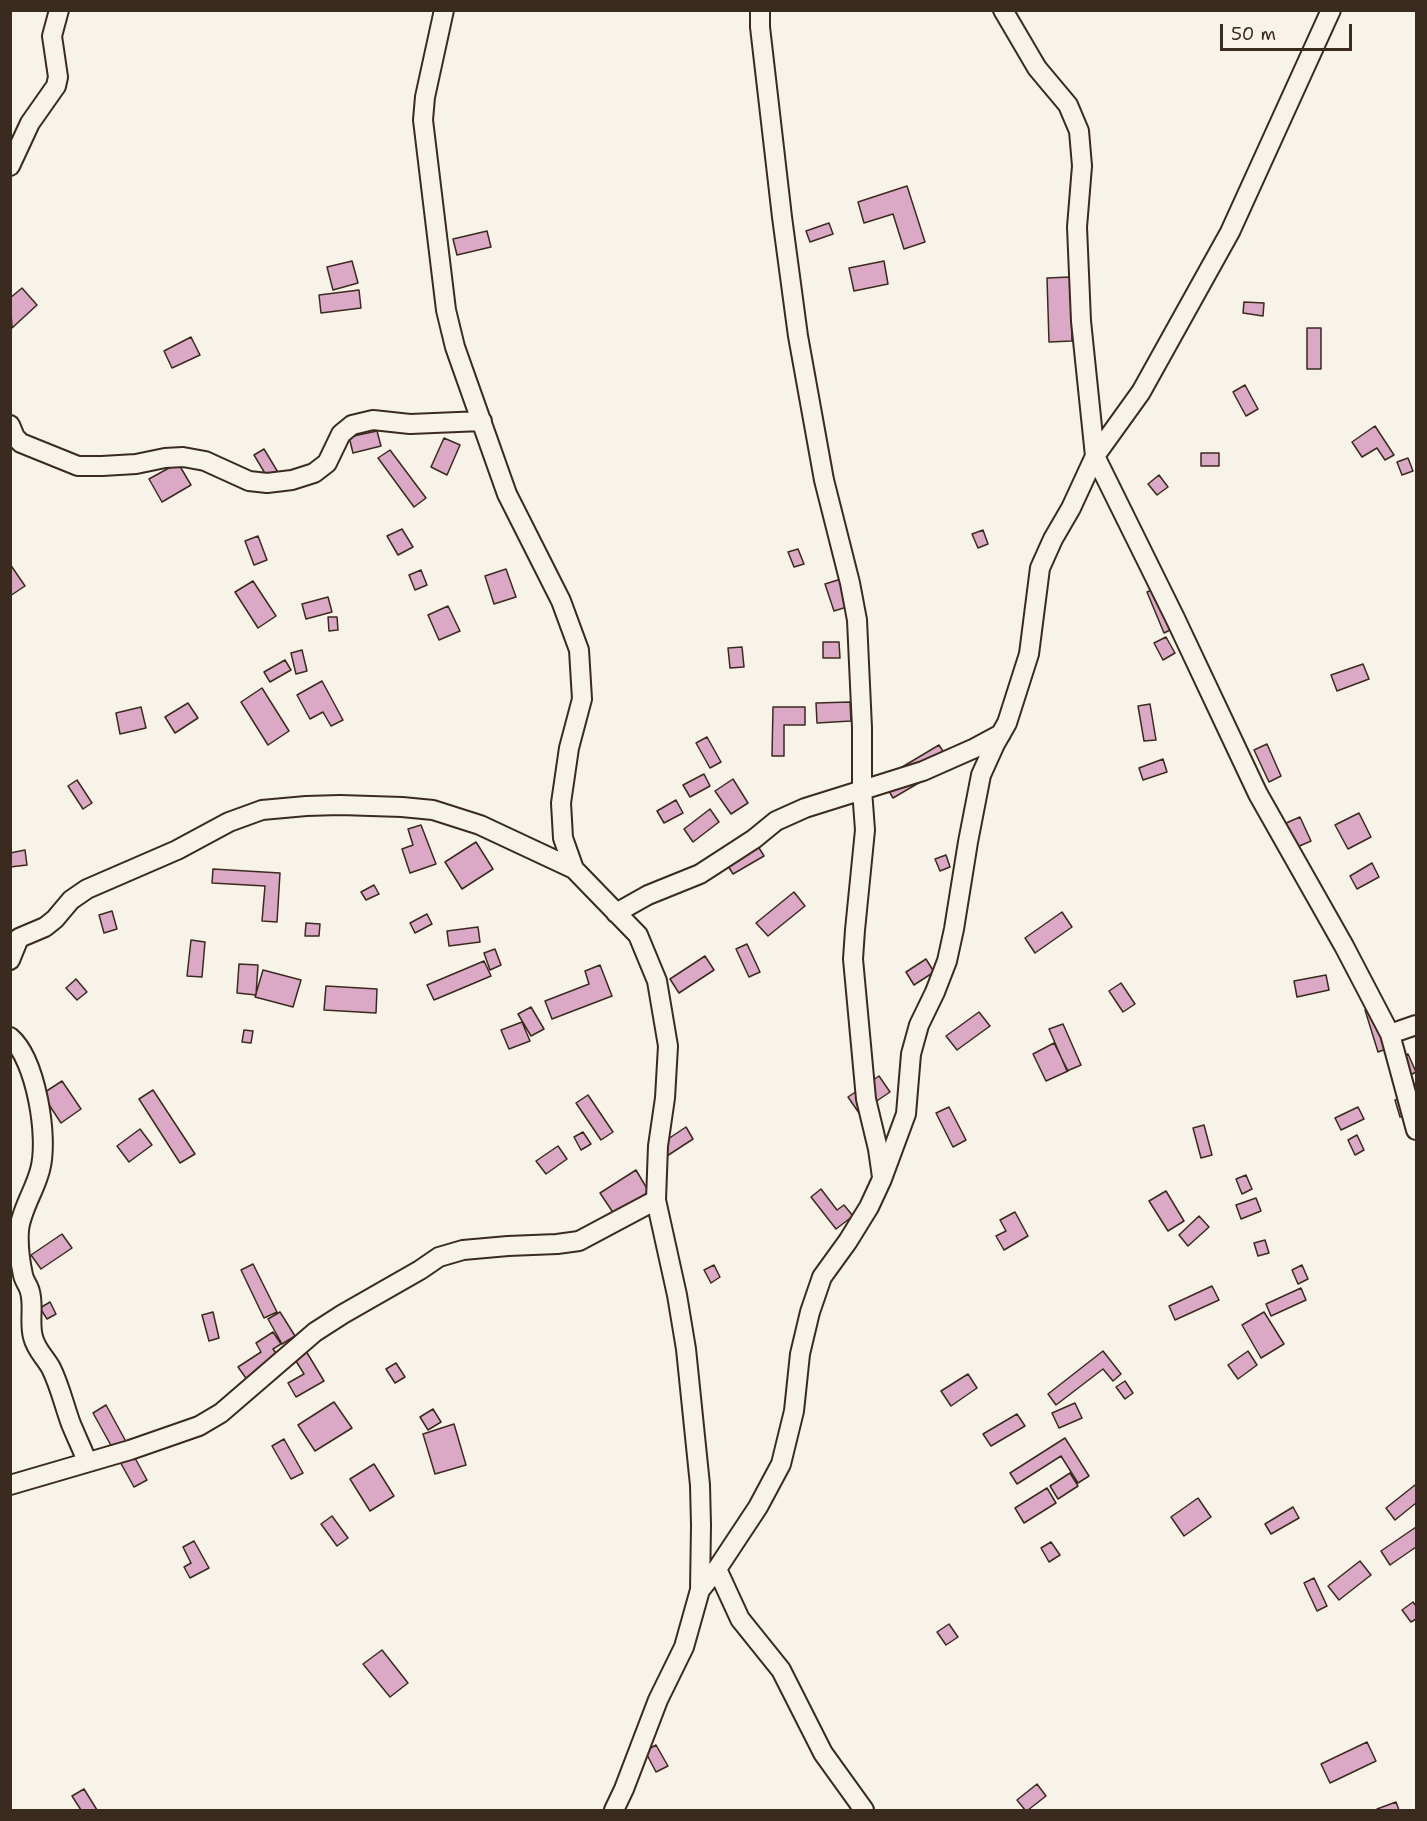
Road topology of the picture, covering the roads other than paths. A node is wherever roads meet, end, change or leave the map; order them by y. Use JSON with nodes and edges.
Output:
{"nodes":[{"id":1,"x":59,"y":10,"type":"edge"},
{"id":2,"x":444,"y":10,"type":"edge"},
{"id":3,"x":760,"y":10,"type":"edge"},
{"id":4,"x":1003,"y":10,"type":"edge"},
{"id":5,"x":1331,"y":10,"type":"edge"},
{"id":6,"x":10,"y":166,"type":"edge"},
{"id":7,"x":482,"y":421,"type":"junction"},
{"id":8,"x":10,"y":425,"type":"edge"},
{"id":9,"x":1095,"y":456,"type":"junction"},
{"id":10,"x":1001,"y":734,"type":"junction"},
{"id":11,"x":861,"y":790,"type":"junction"},
{"id":12,"x":574,"y":869,"type":"junction"},
{"id":13,"x":616,"y":913,"type":"junction"},
{"id":14,"x":10,"y":960,"type":"edge"},
{"id":15,"x":1416,"y":1025,"type":"edge"},
{"id":16,"x":1390,"y":1034,"type":"junction"},
{"id":17,"x":10,"y":1037,"type":"edge"},
{"id":18,"x":1416,"y":1130,"type":"edge"},
{"id":19,"x":882,"y":1179,"type":"junction"},
{"id":20,"x":656,"y":1200,"type":"junction"},
{"id":21,"x":87,"y":1461,"type":"junction"},
{"id":22,"x":10,"y":1485,"type":"edge"},
{"id":23,"x":717,"y":1569,"type":"junction"},
{"id":24,"x":700,"y":1590,"type":"junction"},
{"id":25,"x":614,"y":1810,"type":"edge"},
{"id":26,"x":864,"y":1810,"type":"edge"}],
"edges":[{"from":1,"to":6,"type":"street"},
{"from":2,"to":7,"type":"street"},
{"from":3,"to":11,"type":"street"},
{"from":4,"to":9,"type":"street"},
{"from":5,"to":9,"type":"street"},
{"from":7,"to":8,"type":"street"},
{"from":7,"to":12,"type":"street"},
{"from":9,"to":10,"type":"street"},
{"from":9,"to":16,"type":"street"},
{"from":10,"to":11,"type":"street"},
{"from":10,"to":19,"type":"street"},
{"from":11,"to":13,"type":"street"},
{"from":11,"to":19,"type":"street"},
{"from":12,"to":13,"type":"street"},
{"from":12,"to":14,"type":"street"},
{"from":13,"to":20,"type":"street"},
{"from":15,"to":16,"type":"street"},
{"from":16,"to":18,"type":"street"},
{"from":17,"to":21,"type":"street"},
{"from":19,"to":23,"type":"street"},
{"from":20,"to":21,"type":"street"},
{"from":20,"to":24,"type":"street"},
{"from":21,"to":22,"type":"street"},
{"from":23,"to":24,"type":"street"},
{"from":23,"to":26,"type":"street"},
{"from":24,"to":25,"type":"street"}]}
